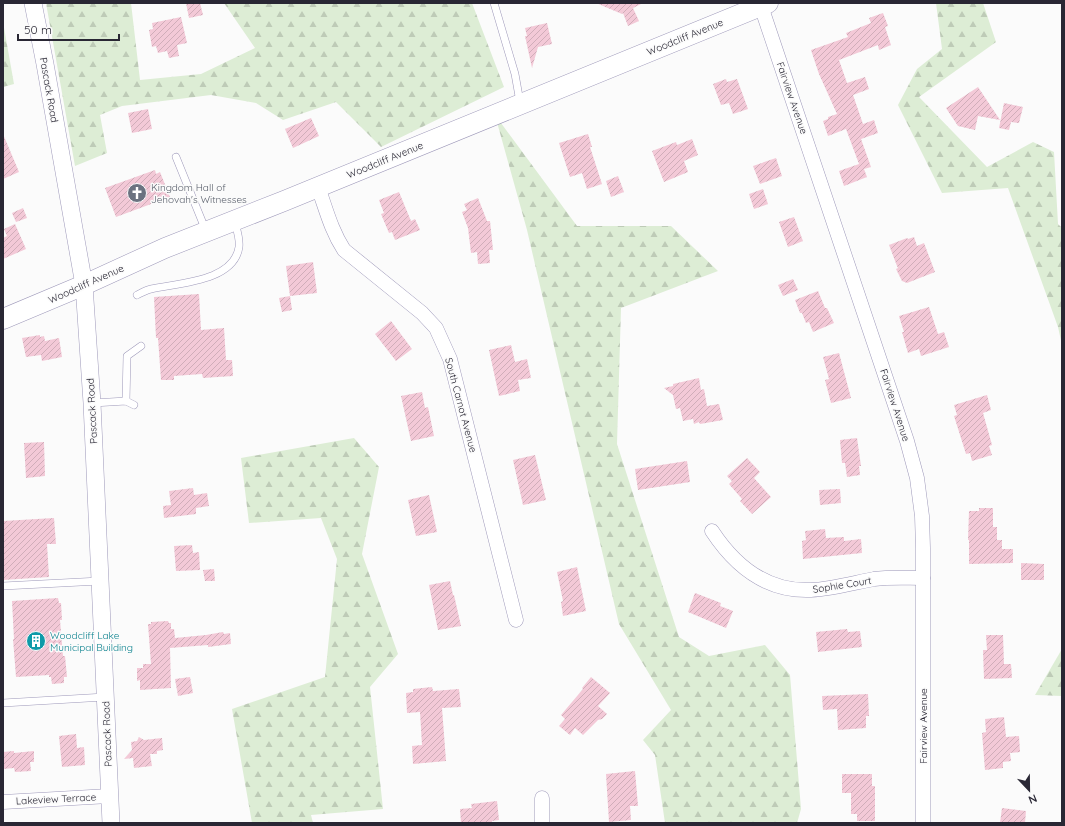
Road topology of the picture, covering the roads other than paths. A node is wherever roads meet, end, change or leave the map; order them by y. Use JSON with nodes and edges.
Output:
{"nodes":[{"id":1,"x":33,"y":3,"type":"edge"},
{"id":2,"x":494,"y":3,"type":"edge"},
{"id":3,"x":765,"y":4,"type":"edge"},
{"id":4,"x":521,"y":104,"type":"junction"},
{"id":5,"x":176,"y":157,"type":"dead end"},
{"id":6,"x":318,"y":187,"type":"junction"},
{"id":7,"x":234,"y":221,"type":"junction"},
{"id":8,"x":206,"y":232,"type":"junction"},
{"id":9,"x":84,"y":285,"type":"junction"},
{"id":10,"x":137,"y":295,"type":"dead end"},
{"id":11,"x":3,"y":319,"type":"edge"},
{"id":12,"x":141,"y":346,"type":"dead end"},
{"id":13,"x":126,"y":401,"type":"junction"},
{"id":14,"x":92,"y":403,"type":"junction"},
{"id":15,"x":134,"y":405,"type":"dead end"},
{"id":16,"x":712,"y":531,"type":"dead end"},
{"id":17,"x":923,"y":578,"type":"junction"},
{"id":18,"x":100,"y":581,"type":"junction"},
{"id":19,"x":3,"y":586,"type":"edge"},
{"id":20,"x":516,"y":620,"type":"dead end"},
{"id":21,"x":105,"y":697,"type":"junction"},
{"id":22,"x":3,"y":703,"type":"edge"},
{"id":23,"x":109,"y":796,"type":"junction"},
{"id":24,"x":542,"y":798,"type":"dead end"},
{"id":25,"x":3,"y":802,"type":"edge"},
{"id":26,"x":111,"y":823,"type":"edge"},
{"id":27,"x":542,"y":823,"type":"edge"},
{"id":28,"x":923,"y":823,"type":"edge"}],
"edges":[{"from":1,"to":9,"type":"street","name":"Pascack Road"},
{"from":2,"to":4,"type":"lane"},
{"from":3,"to":4,"type":"main road","name":"Woodcliff Avenue"},
{"from":3,"to":17,"type":"street","name":"Fairview Avenue"},
{"from":4,"to":6,"type":"main road","name":"Woodcliff Avenue"},
{"from":5,"to":8,"type":"lane"},
{"from":6,"to":7,"type":"main road","name":"Woodcliff Avenue"},
{"from":6,"to":20,"type":"street","name":"South Carnot Avenue"},
{"from":7,"to":8,"type":"main road","name":"Woodcliff Avenue"},
{"from":7,"to":10,"type":"lane"},
{"from":8,"to":9,"type":"main road","name":"Woodcliff Avenue"},
{"from":9,"to":11,"type":"main road","name":"Woodcliff Avenue"},
{"from":9,"to":14,"type":"street","name":"Pascack Road"},
{"from":12,"to":13,"type":"lane"},
{"from":13,"to":14,"type":"lane"},
{"from":13,"to":15,"type":"lane"},
{"from":14,"to":18,"type":"street","name":"Pascack Road"},
{"from":16,"to":17,"type":"street","name":"Sophie Court"},
{"from":17,"to":28,"type":"street","name":"Fairview Avenue"},
{"from":18,"to":19,"type":"lane"},
{"from":18,"to":21,"type":"street","name":"Pascack Road"},
{"from":21,"to":22,"type":"lane"},
{"from":21,"to":23,"type":"street","name":"Pascack Road"},
{"from":23,"to":25,"type":"street","name":"Lakeview Terrace"},
{"from":23,"to":26,"type":"street","name":"Pascack Road"},
{"from":24,"to":27,"type":"street"}]}
